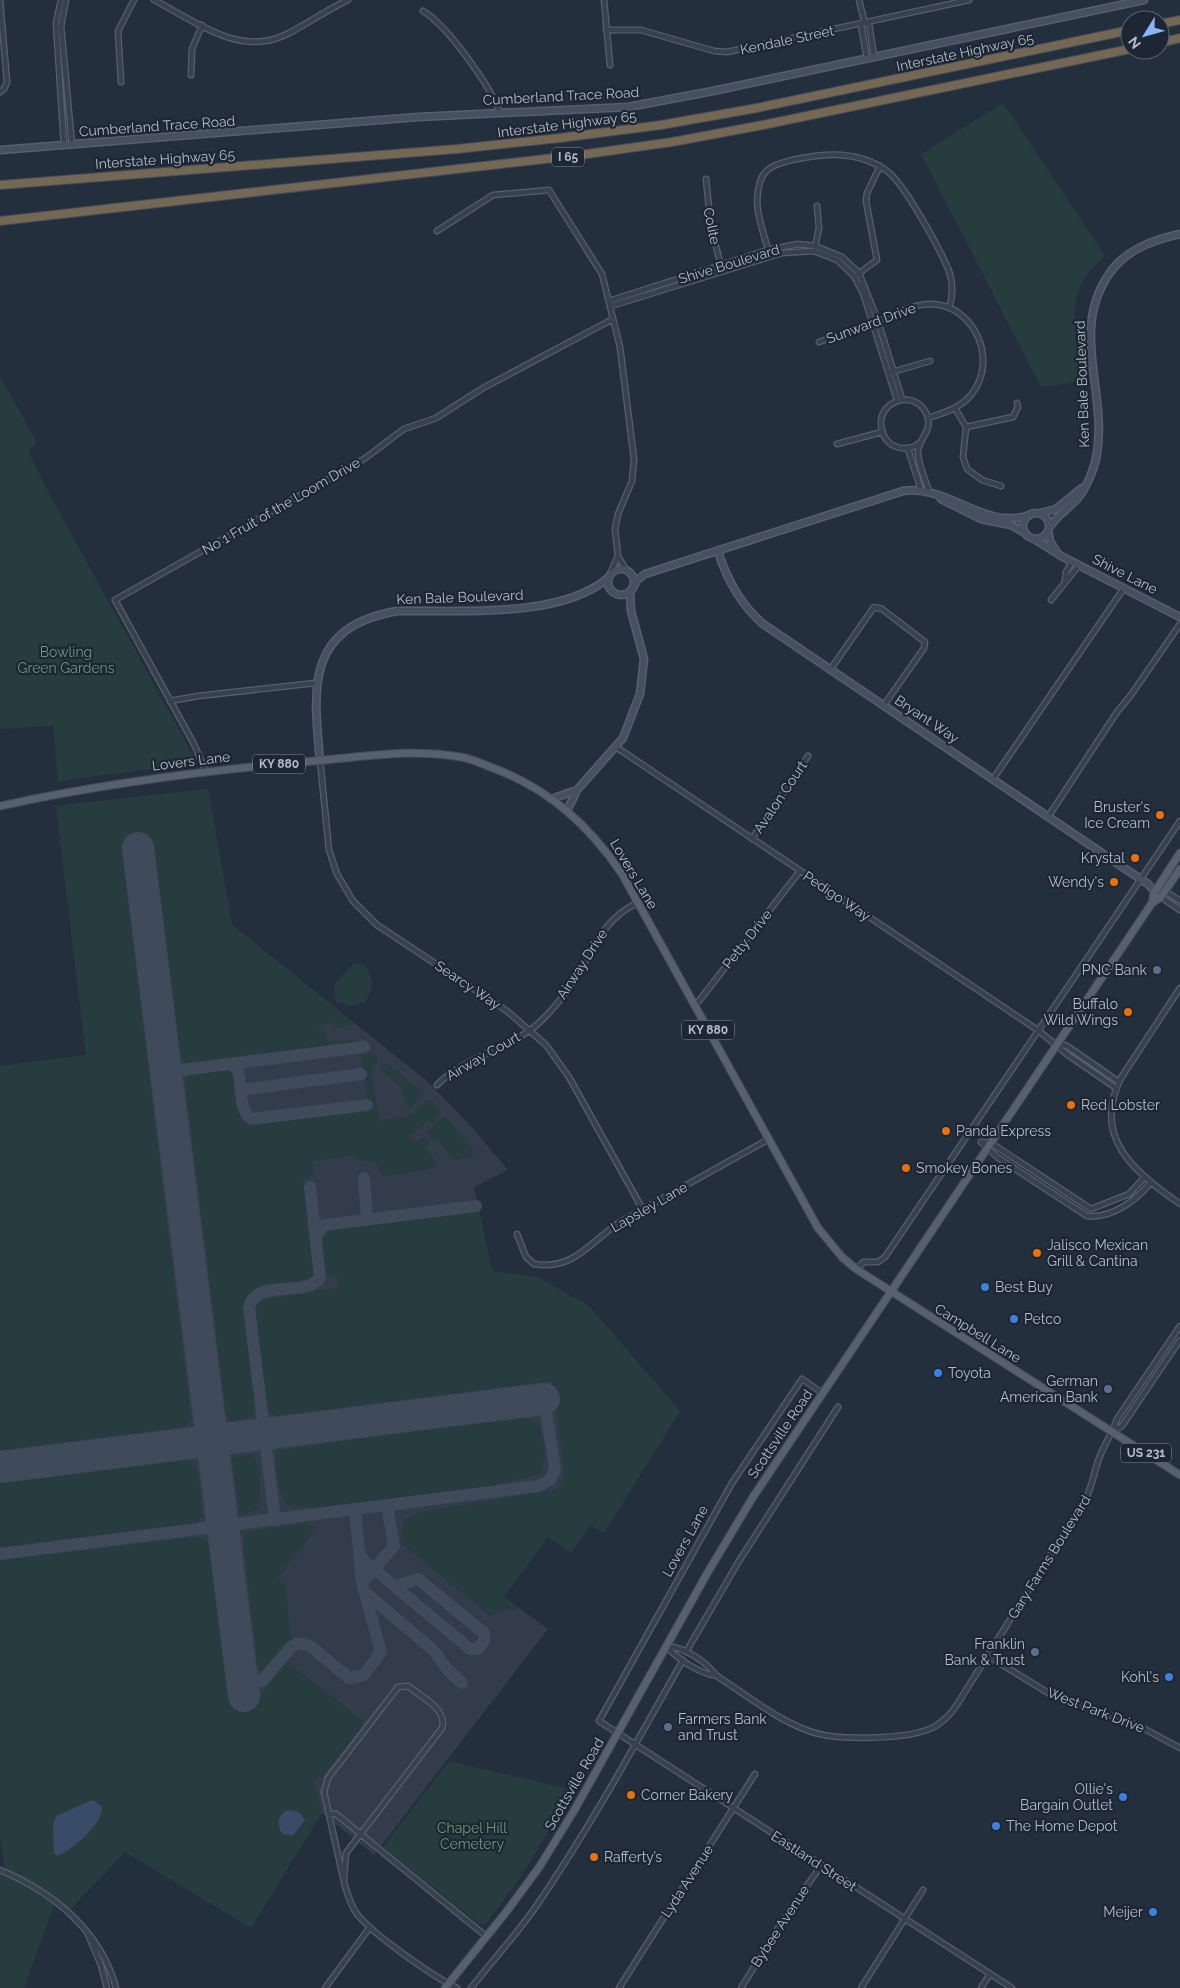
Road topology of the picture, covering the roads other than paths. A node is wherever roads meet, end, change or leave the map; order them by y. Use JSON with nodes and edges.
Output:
{"nodes":[{"id":1,"x":0,"y":0,"type":"edge"},
{"id":2,"x":61,"y":0,"type":"edge"},
{"id":3,"x":66,"y":0,"type":"edge"},
{"id":4,"x":134,"y":0,"type":"edge"},
{"id":5,"x":154,"y":0,"type":"edge"},
{"id":6,"x":348,"y":0,"type":"edge"},
{"id":7,"x":604,"y":0,"type":"edge"},
{"id":8,"x":859,"y":0,"type":"edge"},
{"id":9,"x":969,"y":0,"type":"edge"},
{"id":10,"x":1144,"y":0,"type":"edge"},
{"id":11,"x":423,"y":11,"type":"dead end"},
{"id":12,"x":865,"y":24,"type":"junction"},
{"id":13,"x":202,"y":25,"type":"junction"},
{"id":14,"x":606,"y":30,"type":"junction"},
{"id":15,"x":1120,"y":32,"type":"edge"},
{"id":16,"x":1120,"y":51,"type":"edge"},
{"id":17,"x":874,"y":56,"type":"junction"},
{"id":18,"x":867,"y":58,"type":"junction"},
{"id":19,"x":610,"y":65,"type":"dead end"},
{"id":20,"x":191,"y":75,"type":"dead end"},
{"id":21,"x":121,"y":82,"type":"dead end"},
{"id":22,"x":0,"y":92,"type":"edge"},
{"id":23,"x":500,"y":113,"type":"junction"},
{"id":24,"x":64,"y":145,"type":"junction"},
{"id":25,"x":72,"y":145,"type":"junction"},
{"id":26,"x":0,"y":150,"type":"edge"},
{"id":27,"x":880,"y":166,"type":"junction"},
{"id":28,"x":706,"y":179,"type":"dead end"},
{"id":29,"x":0,"y":185,"type":"edge"},
{"id":30,"x":817,"y":206,"type":"dead end"},
{"id":31,"x":0,"y":220,"type":"edge"},
{"id":32,"x":437,"y":230,"type":"dead end"},
{"id":33,"x":1180,"y":234,"type":"edge"},
{"id":34,"x":814,"y":248,"type":"junction"},
{"id":35,"x":768,"y":250,"type":"junction"},
{"id":36,"x":770,"y":257,"type":"junction"},
{"id":37,"x":721,"y":266,"type":"junction"},
{"id":38,"x":723,"y":272,"type":"junction"},
{"id":39,"x":856,"y":274,"type":"junction"},
{"id":40,"x":609,"y":301,"type":"junction"},
{"id":41,"x":611,"y":306,"type":"junction"},
{"id":42,"x":949,"y":308,"type":"junction"},
{"id":43,"x":613,"y":319,"type":"junction"},
{"id":44,"x":875,"y":321,"type":"junction"},
{"id":45,"x":819,"y":342,"type":"dead end"},
{"id":46,"x":930,"y":361,"type":"dead end"},
{"id":47,"x":891,"y":372,"type":"junction"},
{"id":48,"x":900,"y":400,"type":"junction"},
{"id":49,"x":1017,"y":403,"type":"dead end"},
{"id":50,"x":955,"y":408,"type":"junction"},
{"id":51,"x":928,"y":418,"type":"junction"},
{"id":52,"x":966,"y":427,"type":"junction"},
{"id":53,"x":882,"y":432,"type":"junction"},
{"id":54,"x":921,"y":442,"type":"junction"},
{"id":55,"x":837,"y":444,"type":"dead end"},
{"id":56,"x":908,"y":449,"type":"junction"},
{"id":57,"x":1001,"y":486,"type":"dead end"},
{"id":58,"x":1083,"y":488,"type":"junction"},
{"id":59,"x":921,"y":490,"type":"junction"},
{"id":60,"x":930,"y":492,"type":"junction"},
{"id":61,"x":1033,"y":514,"type":"junction"},
{"id":62,"x":1048,"y":529,"type":"junction"},
{"id":63,"x":1025,"y":533,"type":"junction"},
{"id":64,"x":1036,"y":540,"type":"junction"},
{"id":65,"x":718,"y":551,"type":"junction"},
{"id":66,"x":1059,"y":555,"type":"junction"},
{"id":67,"x":618,"y":556,"type":"junction"},
{"id":68,"x":1076,"y":564,"type":"junction"},
{"id":69,"x":628,"y":571,"type":"junction"},
{"id":70,"x":644,"y":574,"type":"junction"},
{"id":71,"x":609,"y":576,"type":"junction"},
{"id":72,"x":1124,"y":588,"type":"junction"},
{"id":73,"x":596,"y":589,"type":"junction"},
{"id":74,"x":631,"y":590,"type":"junction"},
{"id":75,"x":616,"y":594,"type":"junction"},
{"id":76,"x":1052,"y":600,"type":"dead end"},
{"id":77,"x":1180,"y":617,"type":"edge"},
{"id":78,"x":634,"y":621,"type":"junction"},
{"id":79,"x":1180,"y":624,"type":"edge"},
{"id":80,"x":830,"y":670,"type":"junction"},
{"id":81,"x":316,"y":683,"type":"junction"},
{"id":82,"x":170,"y":701,"type":"junction"},
{"id":83,"x":884,"y":705,"type":"junction"},
{"id":84,"x":616,"y":747,"type":"junction"},
{"id":85,"x":808,"y":756,"type":"dead end"},
{"id":86,"x":320,"y":760,"type":"junction"},
{"id":87,"x":205,"y":770,"type":"junction"},
{"id":88,"x":993,"y":780,"type":"junction"},
{"id":89,"x":577,"y":790,"type":"junction"},
{"id":90,"x":551,"y":799,"type":"junction"},
{"id":91,"x":0,"y":806,"type":"edge"},
{"id":92,"x":567,"y":811,"type":"junction"},
{"id":93,"x":1048,"y":817,"type":"junction"},
{"id":94,"x":1180,"y":821,"type":"edge"},
{"id":95,"x":752,"y":839,"type":"junction"},
{"id":96,"x":1180,"y":853,"type":"edge"},
{"id":97,"x":1180,"y":868,"type":"edge"},
{"id":98,"x":800,"y":871,"type":"junction"},
{"id":99,"x":1140,"y":879,"type":"junction"},
{"id":100,"x":1156,"y":890,"type":"junction"},
{"id":101,"x":1163,"y":894,"type":"junction"},
{"id":102,"x":1180,"y":901,"type":"edge"},
{"id":103,"x":637,"y":903,"type":"junction"},
{"id":104,"x":1152,"y":903,"type":"junction"},
{"id":105,"x":1180,"y":910,"type":"edge"},
{"id":106,"x":1180,"y":988,"type":"edge"},
{"id":107,"x":695,"y":1007,"type":"junction"},
{"id":108,"x":530,"y":1029,"type":"junction"},
{"id":109,"x":1039,"y":1031,"type":"junction"},
{"id":110,"x":1057,"y":1044,"type":"junction"},
{"id":111,"x":1119,"y":1082,"type":"junction"},
{"id":112,"x":437,"y":1085,"type":"dead end"},
{"id":113,"x":1116,"y":1088,"type":"junction"},
{"id":114,"x":769,"y":1139,"type":"junction"},
{"id":115,"x":989,"y":1146,"type":"junction"},
{"id":116,"x":1145,"y":1177,"type":"junction"},
{"id":117,"x":1151,"y":1182,"type":"junction"},
{"id":118,"x":1180,"y":1204,"type":"edge"},
{"id":119,"x":643,"y":1210,"type":"junction"},
{"id":120,"x":517,"y":1234,"type":"dead end"},
{"id":121,"x":856,"y":1269,"type":"junction"},
{"id":122,"x":890,"y":1292,"type":"junction"},
{"id":123,"x":1180,"y":1326,"type":"edge"},
{"id":124,"x":1180,"y":1340,"type":"edge"},
{"id":125,"x":822,"y":1393,"type":"junction"},
{"id":126,"x":838,"y":1407,"type":"dead end"},
{"id":127,"x":1113,"y":1432,"type":"junction"},
{"id":128,"x":1180,"y":1475,"type":"edge"},
{"id":129,"x":666,"y":1646,"type":"junction"},
{"id":130,"x":686,"y":1652,"type":"junction"},
{"id":131,"x":988,"y":1656,"type":"junction"},
{"id":132,"x":683,"y":1660,"type":"junction"},
{"id":133,"x":717,"y":1676,"type":"junction"},
{"id":134,"x":617,"y":1735,"type":"junction"},
{"id":135,"x":635,"y":1746,"type":"junction"},
{"id":136,"x":1180,"y":1748,"type":"edge"},
{"id":137,"x":755,"y":1774,"type":"dead end"},
{"id":138,"x":733,"y":1809,"type":"junction"},
{"id":139,"x":329,"y":1814,"type":"junction"},
{"id":140,"x":360,"y":1834,"type":"junction"},
{"id":141,"x":821,"y":1866,"type":"junction"},
{"id":142,"x":0,"y":1870,"type":"edge"},
{"id":143,"x":344,"y":1879,"type":"junction"},
{"id":144,"x":923,"y":1890,"type":"dead end"},
{"id":145,"x":906,"y":1919,"type":"junction"},
{"id":146,"x":370,"y":1927,"type":"junction"},
{"id":147,"x":87,"y":1932,"type":"junction"},
{"id":148,"x":487,"y":1937,"type":"junction"},
{"id":149,"x":990,"y":1974,"type":"junction"},
{"id":150,"x":447,"y":1986,"type":"edge"},
{"id":151,"x":107,"y":1988,"type":"edge"},
{"id":152,"x":116,"y":1988,"type":"edge"},
{"id":153,"x":325,"y":1988,"type":"edge"},
{"id":154,"x":457,"y":1988,"type":"edge"},
{"id":155,"x":471,"y":1988,"type":"edge"},
{"id":156,"x":619,"y":1988,"type":"edge"},
{"id":157,"x":741,"y":1988,"type":"edge"},
{"id":158,"x":862,"y":1988,"type":"edge"},
{"id":159,"x":982,"y":1988,"type":"edge"},
{"id":160,"x":1012,"y":1988,"type":"edge"}],
"edges":[{"from":1,"to":22,"type":"street"},
{"from":2,"to":24,"type":"street"},
{"from":3,"to":25,"type":"street"},
{"from":4,"to":21,"type":"street"},
{"from":5,"to":13,"type":"street"},
{"from":6,"to":13,"type":"street"},
{"from":7,"to":14,"type":"street"},
{"from":8,"to":12,"type":"street"},
{"from":9,"to":12,"type":"street","name":"Kendale Street"},
{"from":10,"to":17,"type":"main road","name":"Cumberland Trace Road"},
{"from":11,"to":23,"type":"street"},
{"from":12,"to":14,"type":"street","name":"Kendale Street"},
{"from":12,"to":17,"type":"street"},
{"from":12,"to":18,"type":"street"},
{"from":13,"to":20,"type":"street"},
{"from":14,"to":19,"type":"street"},
{"from":15,"to":29,"type":"highway","name":"Interstate Highway 65","number":"I 65"},
{"from":16,"to":31,"type":"highway","number":"I 65"},
{"from":17,"to":18,"type":"main road","name":"Cumberland Trace Road"},
{"from":18,"to":23,"type":"main road","name":"Cumberland Trace Road"},
{"from":23,"to":25,"type":"main road","name":"Cumberland Trace Road"},
{"from":24,"to":25,"type":"main road","name":"Cumberland Trace Road"},
{"from":24,"to":26,"type":"main road","name":"Cumberland Trace Road"},
{"from":27,"to":35,"type":"street"},
{"from":27,"to":39,"type":"street"},
{"from":27,"to":42,"type":"street"},
{"from":28,"to":37,"type":"street","name":"Colite"},
{"from":30,"to":34,"type":"street"},
{"from":32,"to":40,"type":"street"},
{"from":33,"to":58,"type":"main road","name":"Ken Bale Boulevard"},
{"from":34,"to":35,"type":"street","name":"Shive Boulevard"},
{"from":34,"to":36,"type":"street","name":"Shive Boulevard"},
{"from":34,"to":39,"type":"street","name":"Shive Boulevard"},
{"from":35,"to":36,"type":"street"},
{"from":35,"to":37,"type":"street","name":"Shive Boulevard"},
{"from":36,"to":38,"type":"street","name":"Shive Boulevard"},
{"from":37,"to":38,"type":"street","name":"Colite"},
{"from":37,"to":40,"type":"street","name":"Shive Boulevard"},
{"from":38,"to":41,"type":"street","name":"Shive Boulevard"},
{"from":39,"to":44,"type":"street","name":"Shive Boulevard"},
{"from":40,"to":41,"type":"street"},
{"from":41,"to":43,"type":"street"},
{"from":42,"to":44,"type":"street","name":"Sunward Drive"},
{"from":42,"to":50,"type":"street","name":"Sunward Drive"},
{"from":43,"to":67,"type":"street"},
{"from":43,"to":82,"type":"street","name":"No 1 Fruit of the Loom Drive"},
{"from":44,"to":45,"type":"street","name":"Sunward Drive"},
{"from":44,"to":47,"type":"street","name":"Shive Boulevard"},
{"from":46,"to":47,"type":"street"},
{"from":47,"to":48,"type":"street","name":"Shive Boulevard"},
{"from":48,"to":51,"type":"street"},
{"from":48,"to":53,"type":"street"},
{"from":49,"to":52,"type":"street"},
{"from":50,"to":51,"type":"street","name":"Sunward Drive"},
{"from":50,"to":52,"type":"street"},
{"from":51,"to":54,"type":"street"},
{"from":52,"to":57,"type":"street"},
{"from":53,"to":55,"type":"street"},
{"from":53,"to":56,"type":"street"},
{"from":54,"to":56,"type":"street"},
{"from":54,"to":60,"type":"street"},
{"from":56,"to":59,"type":"street"},
{"from":58,"to":61,"type":"main road","name":"Ken Bale Boulevard"},
{"from":58,"to":62,"type":"main road","name":"Ken Bale Boulevard"},
{"from":59,"to":60,"type":"main road","name":"Ken Bale Boulevard"},
{"from":59,"to":65,"type":"main road","name":"Ken Bale Boulevard"},
{"from":60,"to":61,"type":"main road","name":"Ken Bale Boulevard"},
{"from":60,"to":63,"type":"main road","name":"Ken Bale Boulevard"},
{"from":61,"to":62,"type":"main road"},
{"from":61,"to":63,"type":"main road"},
{"from":62,"to":64,"type":"main road"},
{"from":62,"to":66,"type":"main road"},
{"from":63,"to":64,"type":"main road"},
{"from":64,"to":66,"type":"main road","name":"Shive Lane"},
{"from":65,"to":70,"type":"main road","name":"Ken Bale Boulevard"},
{"from":65,"to":80,"type":"main road","name":"Bryant Way"},
{"from":66,"to":68,"type":"main road","name":"Shive Lane"},
{"from":67,"to":69,"type":"street"},
{"from":67,"to":71,"type":"street"},
{"from":68,"to":72,"type":"main road","name":"Shive Lane"},
{"from":68,"to":76,"type":"street"},
{"from":69,"to":70,"type":"main road","name":"Ken Bale Boulevard"},
{"from":69,"to":71,"type":"main road","name":"Ken Bale Boulevard"},
{"from":69,"to":74,"type":"main road"},
{"from":70,"to":74,"type":"main road"},
{"from":71,"to":73,"type":"main road","name":"Ken Bale Boulevard"},
{"from":71,"to":75,"type":"main road"},
{"from":72,"to":77,"type":"main road","name":"Shive Lane"},
{"from":72,"to":88,"type":"street"},
{"from":73,"to":75,"type":"main road","name":"Ken Bale Boulevard"},
{"from":73,"to":81,"type":"main road","name":"Ken Bale Boulevard"},
{"from":74,"to":75,"type":"main road","name":"Ken Bale Boulevard"},
{"from":74,"to":78,"type":"main road"},
{"from":75,"to":78,"type":"main road"},
{"from":78,"to":84,"type":"main road"},
{"from":79,"to":93,"type":"street"},
{"from":80,"to":83,"type":"main road","name":"Bryant Way"},
{"from":80,"to":83,"type":"street"},
{"from":81,"to":82,"type":"street"},
{"from":81,"to":86,"type":"main road","name":"Ken Bale Boulevard"},
{"from":82,"to":87,"type":"street","name":"No 1 Fruit of the Loom Drive"},
{"from":83,"to":88,"type":"main road","name":"Bryant Way"},
{"from":84,"to":89,"type":"main road"},
{"from":84,"to":95,"type":"street","name":"Pedigo Way"},
{"from":85,"to":95,"type":"street","name":"Avalon Court"},
{"from":86,"to":87,"type":"main road","name":"Lovers Lane","number":"KY 880"},
{"from":86,"to":90,"type":"main road","name":"Lovers Lane","number":"KY 880"},
{"from":86,"to":108,"type":"street","name":"Searcy Way"},
{"from":87,"to":91,"type":"main road","name":"Lovers Lane","number":"KY 880"},
{"from":88,"to":93,"type":"main road","name":"Bryant Way"},
{"from":89,"to":90,"type":"main road"},
{"from":89,"to":92,"type":"main road"},
{"from":90,"to":92,"type":"main road","name":"Lovers Lane","number":"KY 880"},
{"from":92,"to":103,"type":"main road","name":"Lovers Lane","number":"KY 880"},
{"from":93,"to":99,"type":"main road","name":"Bryant Way"},
{"from":94,"to":99,"type":"street"},
{"from":95,"to":98,"type":"street","name":"Pedigo Way"},
{"from":96,"to":100,"type":"main road","name":"Scottsville Road"},
{"from":97,"to":101,"type":"main road","name":"Scottsville Road"},
{"from":98,"to":107,"type":"street","name":"Petty Drive"},
{"from":98,"to":109,"type":"street","name":"Pedigo Way"},
{"from":99,"to":100,"type":"main road","name":"Bryant Way"},
{"from":99,"to":109,"type":"street"},
{"from":100,"to":101,"type":"main road","name":"Bryant Way"},
{"from":100,"to":104,"type":"main road","name":"Scottsville Road"},
{"from":101,"to":102,"type":"street","name":"Bryant Way"},
{"from":101,"to":104,"type":"main road","name":"Scottsville Road"},
{"from":101,"to":105,"type":"street","name":"Bryant Way"},
{"from":103,"to":107,"type":"main road","name":"Lovers Lane","number":"KY 880"},
{"from":103,"to":108,"type":"street","name":"Airway Drive"},
{"from":104,"to":110,"type":"main road","name":"Scottsville Road"},
{"from":106,"to":111,"type":"street"},
{"from":107,"to":114,"type":"main road","name":"Lovers Lane","number":"KY 880"},
{"from":108,"to":112,"type":"street","name":"Airway Court"},
{"from":108,"to":119,"type":"street","name":"Searcy Way"},
{"from":109,"to":110,"type":"street","name":"Pedigo Way"},
{"from":109,"to":121,"type":"street"},
{"from":110,"to":111,"type":"street"},
{"from":110,"to":113,"type":"street"},
{"from":110,"to":115,"type":"main road","name":"Scottsville Road"},
{"from":111,"to":113,"type":"street"},
{"from":113,"to":116,"type":"street"},
{"from":114,"to":119,"type":"street","name":"Lapsley Lane"},
{"from":114,"to":121,"type":"main road","name":"Lovers Lane","number":"KY 880"},
{"from":115,"to":116,"type":"street"},
{"from":115,"to":117,"type":"street"},
{"from":115,"to":122,"type":"main road","name":"Scottsville Road"},
{"from":116,"to":117,"type":"street"},
{"from":117,"to":118,"type":"street"},
{"from":119,"to":120,"type":"street","name":"Lapsley Lane"},
{"from":121,"to":122,"type":"main road","name":"Lovers Lane","number":"KY 880"},
{"from":122,"to":125,"type":"main road","name":"Scottsville Road"},
{"from":122,"to":127,"type":"main road","name":"Campbell Lane","number":"US 231"},
{"from":123,"to":127,"type":"street"},
{"from":124,"to":127,"type":"street"},
{"from":125,"to":129,"type":"main road","name":"Scottsville Road"},
{"from":125,"to":134,"type":"street","name":"Lovers Lane"},
{"from":126,"to":130,"type":"street"},
{"from":127,"to":128,"type":"main road","name":"Campbell Lane","number":"US 231"},
{"from":127,"to":131,"type":"street","name":"Gary Farms Boulevard"},
{"from":129,"to":130,"type":"street","name":"Gary Farms Boulevard"},
{"from":129,"to":132,"type":"street","name":"Gary Farms Boulevard"},
{"from":129,"to":134,"type":"main road","name":"Scottsville Road"},
{"from":130,"to":133,"type":"street","name":"Gary Farms Boulevard"},
{"from":131,"to":133,"type":"street","name":"Gary Farms Boulevard"},
{"from":131,"to":136,"type":"street","name":"West Park Drive"},
{"from":132,"to":133,"type":"street","name":"Gary Farms Boulevard"},
{"from":132,"to":135,"type":"street"},
{"from":134,"to":135,"type":"street","name":"Eastland Street"},
{"from":134,"to":148,"type":"main road","name":"Scottsville Road"},
{"from":135,"to":138,"type":"street","name":"Eastland Street"},
{"from":135,"to":155,"type":"street"},
{"from":137,"to":138,"type":"street","name":"Lyda Avenue"},
{"from":138,"to":141,"type":"street","name":"Eastland Street"},
{"from":138,"to":156,"type":"street","name":"Lyda Avenue"},
{"from":139,"to":140,"type":"street"},
{"from":139,"to":140,"type":"street"},
{"from":139,"to":143,"type":"street"},
{"from":140,"to":143,"type":"street"},
{"from":140,"to":148,"type":"street"},
{"from":141,"to":145,"type":"street","name":"Eastland Street"},
{"from":141,"to":157,"type":"street","name":"Bybee Avenue"},
{"from":142,"to":147,"type":"street"},
{"from":143,"to":146,"type":"street"},
{"from":144,"to":145,"type":"street"},
{"from":145,"to":149,"type":"street","name":"Eastland Street"},
{"from":145,"to":158,"type":"street"},
{"from":146,"to":150,"type":"street"},
{"from":146,"to":153,"type":"street"},
{"from":147,"to":151,"type":"street"},
{"from":147,"to":152,"type":"street"},
{"from":148,"to":150,"type":"main road","name":"Scottsville Road"},
{"from":149,"to":159,"type":"street"},
{"from":149,"to":160,"type":"street","name":"Eastland Street"},
{"from":150,"to":154,"type":"street"}]}
